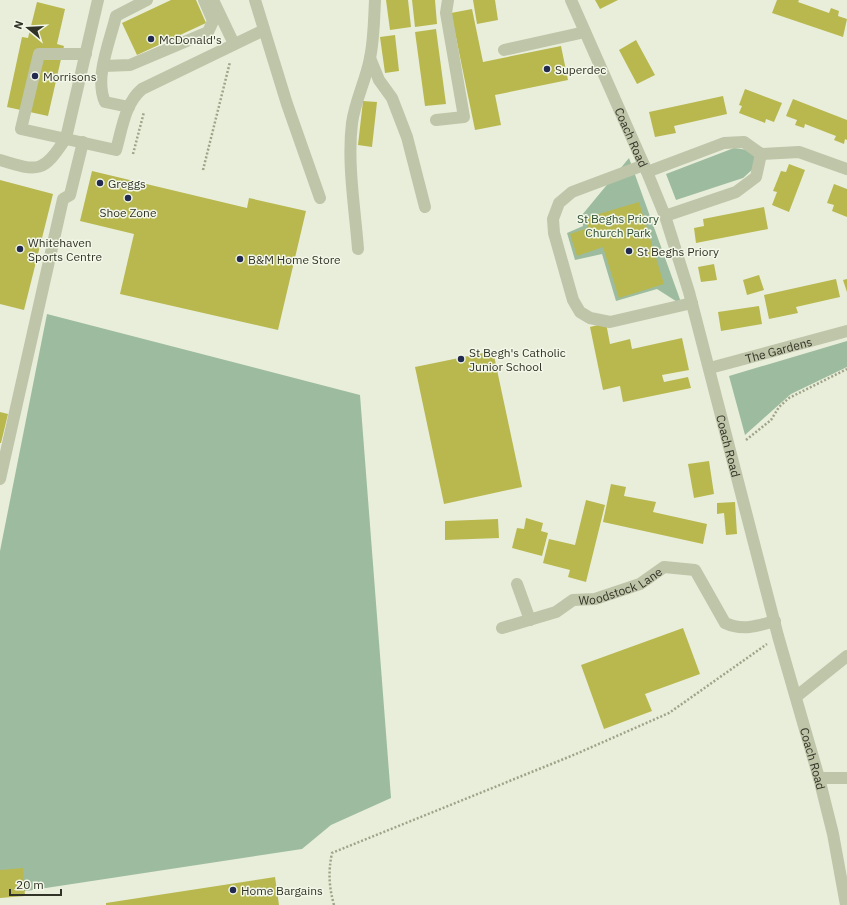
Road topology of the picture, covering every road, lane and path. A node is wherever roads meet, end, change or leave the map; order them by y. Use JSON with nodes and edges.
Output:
{"nodes":[{"id":1,"x":98,"y":0,"type":"edge"},
{"id":2,"x":147,"y":0,"type":"edge"},
{"id":3,"x":204,"y":0,"type":"edge"},
{"id":4,"x":214,"y":0,"type":"edge"},
{"id":5,"x":255,"y":0,"type":"edge"},
{"id":6,"x":374,"y":0,"type":"edge"},
{"id":7,"x":448,"y":0,"type":"edge"},
{"id":8,"x":572,"y":0,"type":"edge"},
{"id":9,"x":264,"y":30,"type":"junction"},
{"id":10,"x":585,"y":32,"type":"junction"},
{"id":11,"x":234,"y":44,"type":"junction"},
{"id":12,"x":504,"y":50,"type":"dead end"},
{"id":13,"x":86,"y":54,"type":"junction"},
{"id":14,"x":370,"y":58,"type":"junction"},
{"id":15,"x":104,"y":66,"type":"junction"},
{"id":16,"x":128,"y":107,"type":"junction"},
{"id":17,"x":436,"y":120,"type":"dead end"},
{"id":18,"x":66,"y":138,"type":"junction"},
{"id":19,"x":83,"y":142,"type":"junction"},
{"id":20,"x":761,"y":154,"type":"junction"},
{"id":21,"x":0,"y":160,"type":"edge"},
{"id":22,"x":646,"y":168,"type":"junction"},
{"id":23,"x":847,"y":169,"type":"edge"},
{"id":24,"x":202,"y":170,"type":"dead end"},
{"id":25,"x":320,"y":198,"type":"dead end"},
{"id":26,"x":425,"y":207,"type":"dead end"},
{"id":27,"x":665,"y":216,"type":"junction"},
{"id":28,"x":358,"y":249,"type":"dead end"},
{"id":29,"x":692,"y":303,"type":"junction"},
{"id":30,"x":847,"y":331,"type":"edge"},
{"id":31,"x":710,"y":368,"type":"junction"},
{"id":32,"x":847,"y":369,"type":"edge"},
{"id":33,"x":746,"y":440,"type":"dead end"},
{"id":34,"x":0,"y":479,"type":"edge"},
{"id":35,"x":517,"y":584,"type":"dead end"},
{"id":36,"x":530,"y":620,"type":"junction"},
{"id":37,"x":775,"y":621,"type":"junction"},
{"id":38,"x":502,"y":628,"type":"dead end"},
{"id":39,"x":778,"y":636,"type":"junction"},
{"id":40,"x":847,"y":656,"type":"edge"},
{"id":41,"x":797,"y":696,"type":"junction"},
{"id":42,"x":819,"y":778,"type":"junction"},
{"id":43,"x":847,"y":778,"type":"edge"},
{"id":44,"x":334,"y":905,"type":"edge"},
{"id":45,"x":846,"y":905,"type":"edge"}],
"edges":[{"from":1,"to":13,"type":"street"},
{"from":2,"to":15,"type":"street"},
{"from":3,"to":15,"type":"street"},
{"from":4,"to":11,"type":"street"},
{"from":5,"to":9,"type":"street"},
{"from":6,"to":14,"type":"street"},
{"from":7,"to":17,"type":"street"},
{"from":8,"to":10,"type":"street","name":"Coach Road"},
{"from":9,"to":11,"type":"street"},
{"from":9,"to":25,"type":"street"},
{"from":10,"to":12,"type":"street"},
{"from":10,"to":22,"type":"street","name":"Coach Road"},
{"from":11,"to":16,"type":"street"},
{"from":11,"to":24,"type":"path"},
{"from":13,"to":18,"type":"street"},
{"from":13,"to":18,"type":"street"},
{"from":14,"to":26,"type":"street"},
{"from":14,"to":28,"type":"street"},
{"from":15,"to":16,"type":"street"},
{"from":16,"to":19,"type":"street"},
{"from":18,"to":19,"type":"street"},
{"from":18,"to":21,"type":"street"},
{"from":19,"to":34,"type":"street"},
{"from":20,"to":22,"type":"street"},
{"from":20,"to":23,"type":"street"},
{"from":20,"to":27,"type":"street"},
{"from":22,"to":27,"type":"street","name":"Coach Road"},
{"from":22,"to":29,"type":"street"},
{"from":27,"to":29,"type":"street","name":"Coach Road"},
{"from":29,"to":31,"type":"street","name":"Coach Road"},
{"from":30,"to":31,"type":"street","name":"The Gardens"},
{"from":31,"to":37,"type":"street","name":"Coach Road"},
{"from":32,"to":33,"type":"path"},
{"from":35,"to":36,"type":"street"},
{"from":36,"to":37,"type":"street","name":"Woodstock Lane"},
{"from":36,"to":38,"type":"street","name":"Woodstock Lane"},
{"from":37,"to":39,"type":"street","name":"Coach Road"},
{"from":39,"to":41,"type":"street","name":"Coach Road"},
{"from":39,"to":44,"type":"path"},
{"from":40,"to":41,"type":"street"},
{"from":41,"to":42,"type":"street","name":"Coach Road"},
{"from":42,"to":43,"type":"street"},
{"from":42,"to":45,"type":"street","name":"Coach Road"}]}
